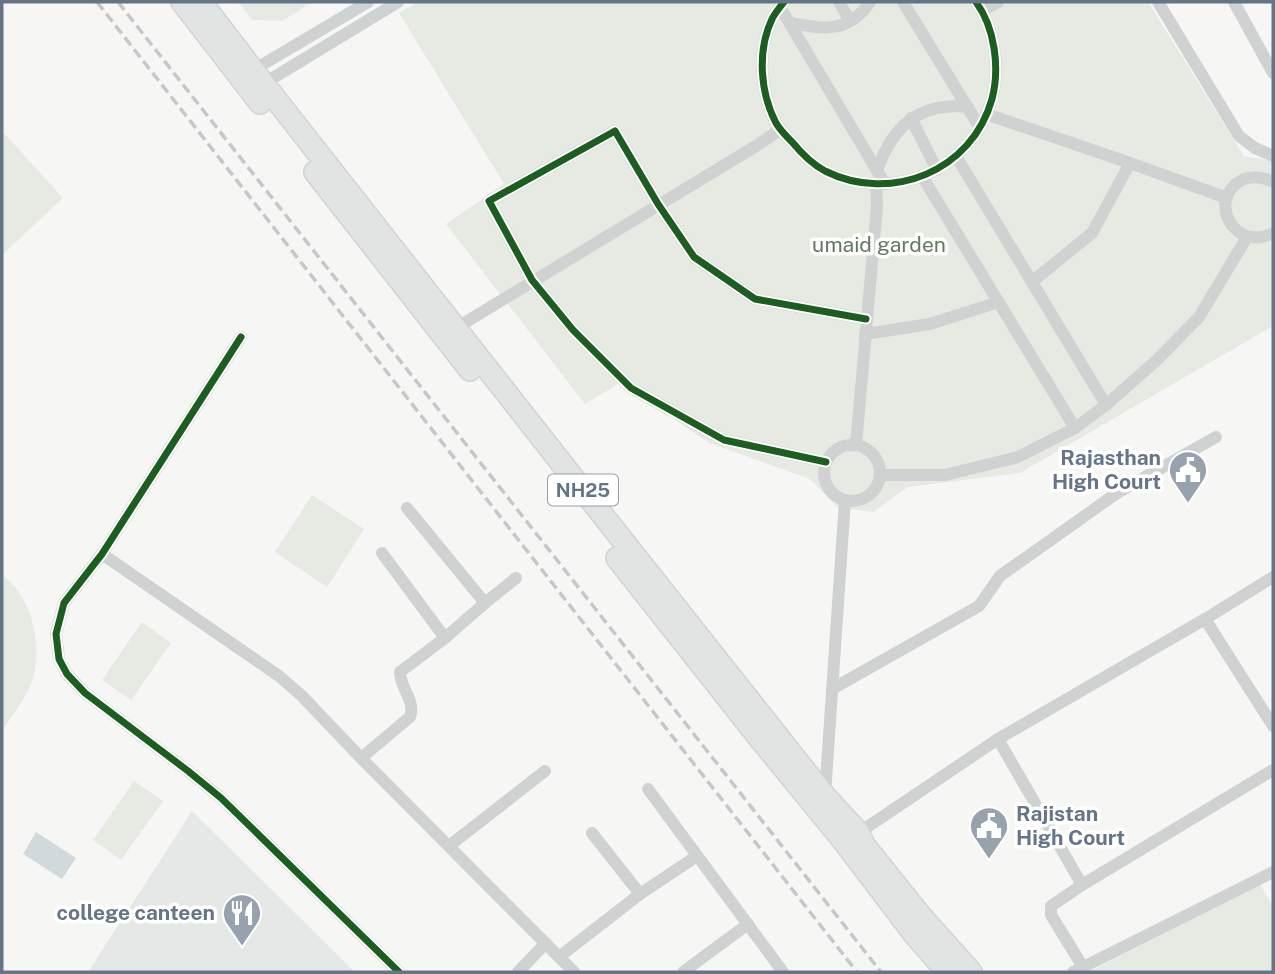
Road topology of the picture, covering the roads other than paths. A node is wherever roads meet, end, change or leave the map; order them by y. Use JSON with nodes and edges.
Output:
{"nodes":[{"id":1,"x":182,"y":2,"type":"edge"},
{"id":2,"x":201,"y":2,"type":"edge"},
{"id":3,"x":368,"y":2,"type":"edge"},
{"id":4,"x":398,"y":2,"type":"edge"},
{"id":5,"x":839,"y":2,"type":"edge"},
{"id":6,"x":870,"y":2,"type":"edge"},
{"id":7,"x":903,"y":2,"type":"edge"},
{"id":8,"x":998,"y":2,"type":"edge"},
{"id":9,"x":1234,"y":2,"type":"edge"},
{"id":10,"x":1161,"y":3,"type":"edge"},
{"id":11,"x":782,"y":4,"type":"edge"},
{"id":12,"x":979,"y":6,"type":"edge"},
{"id":13,"x":850,"y":21,"type":"junction"},
{"id":14,"x":790,"y":23,"type":"junction"},
{"id":15,"x":1273,"y":73,"type":"edge"},
{"id":16,"x":252,"y":80,"type":"junction"},
{"id":17,"x":968,"y":107,"type":"junction"},
{"id":18,"x":911,"y":118,"type":"junction"},
{"id":19,"x":983,"y":120,"type":"junction"},
{"id":20,"x":781,"y":129,"type":"junction"},
{"id":21,"x":956,"y":156,"type":"junction"},
{"id":22,"x":1273,"y":156,"type":"edge"},
{"id":23,"x":1130,"y":163,"type":"junction"},
{"id":24,"x":937,"y":170,"type":"junction"},
{"id":25,"x":922,"y":176,"type":"junction"},
{"id":26,"x":879,"y":179,"type":"junction"},
{"id":27,"x":1273,"y":182,"type":"edge"},
{"id":28,"x":1227,"y":198,"type":"junction"},
{"id":29,"x":658,"y":204,"type":"junction"},
{"id":30,"x":1273,"y":233,"type":"edge"},
{"id":31,"x":1247,"y":237,"type":"junction"},
{"id":32,"x":532,"y":280,"type":"junction"},
{"id":33,"x":1032,"y":281,"type":"junction"},
{"id":34,"x":999,"y":302,"type":"junction"},
{"id":35,"x":866,"y":319,"type":"junction"},
{"id":36,"x":456,"y":328,"type":"junction"},
{"id":37,"x":865,"y":334,"type":"junction"},
{"id":38,"x":241,"y":337,"type":"dead end"},
{"id":39,"x":1106,"y":405,"type":"junction"},
{"id":40,"x":1075,"y":428,"type":"junction"},
{"id":41,"x":1216,"y":437,"type":"dead end"},
{"id":42,"x":856,"y":445,"type":"junction"},
{"id":43,"x":826,"y":463,"type":"junction"},
{"id":44,"x":880,"y":475,"type":"junction"},
{"id":45,"x":845,"y":500,"type":"junction"},
{"id":46,"x":407,"y":508,"type":"dead end"},
{"id":47,"x":382,"y":553,"type":"dead end"},
{"id":48,"x":102,"y":554,"type":"junction"},
{"id":49,"x":1273,"y":577,"type":"edge"},
{"id":50,"x":516,"y":578,"type":"dead end"},
{"id":51,"x":485,"y":603,"type":"junction"},
{"id":52,"x":1205,"y":619,"type":"junction"},
{"id":53,"x":445,"y":638,"type":"junction"},
{"id":54,"x":832,"y":689,"type":"junction"},
{"id":55,"x":1273,"y":726,"type":"edge"},
{"id":56,"x":998,"y":739,"type":"junction"},
{"id":57,"x":361,"y":758,"type":"junction"},
{"id":58,"x":1273,"y":770,"type":"edge"},
{"id":59,"x":545,"y":771,"type":"dead end"},
{"id":60,"x":648,"y":789,"type":"dead end"},
{"id":61,"x":825,"y":796,"type":"junction"},
{"id":62,"x":592,"y":833,"type":"dead end"},
{"id":63,"x":852,"y":838,"type":"junction"},
{"id":64,"x":449,"y":846,"type":"junction"},
{"id":65,"x":696,"y":856,"type":"junction"},
{"id":66,"x":1273,"y":872,"type":"edge"},
{"id":67,"x":1082,"y":885,"type":"junction"},
{"id":68,"x":640,"y":894,"type":"junction"},
{"id":69,"x":748,"y":924,"type":"junction"},
{"id":70,"x":546,"y":943,"type":"junction"},
{"id":71,"x":559,"y":957,"type":"junction"},
{"id":72,"x":1078,"y":970,"type":"edge"},
{"id":73,"x":399,"y":972,"type":"edge"},
{"id":74,"x":518,"y":972,"type":"edge"},
{"id":75,"x":574,"y":972,"type":"edge"},
{"id":76,"x":682,"y":972,"type":"edge"},
{"id":77,"x":783,"y":972,"type":"edge"},
{"id":78,"x":947,"y":972,"type":"edge"},
{"id":79,"x":971,"y":972,"type":"edge"}],
"edges":[{"from":1,"to":16,"type":"main road","number":"NH25"},
{"from":2,"to":16,"type":"main road","number":"NH25"},
{"from":3,"to":16,"type":"street"},
{"from":4,"to":16,"type":"street"},
{"from":5,"to":13,"type":"street"},
{"from":6,"to":13,"type":"street"},
{"from":7,"to":17,"type":"street"},
{"from":8,"to":12,"type":"street"},
{"from":9,"to":15,"type":"street"},
{"from":10,"to":22,"type":"street"},
{"from":11,"to":14,"type":"street"},
{"from":11,"to":20,"type":"street"},
{"from":12,"to":19,"type":"street"},
{"from":13,"to":14,"type":"street"},
{"from":14,"to":26,"type":"street"},
{"from":16,"to":36,"type":"main road","number":"NH25"},
{"from":16,"to":63,"type":"main road","number":"NH25"},
{"from":17,"to":18,"type":"street"},
{"from":17,"to":19,"type":"street"},
{"from":18,"to":24,"type":"street"},
{"from":18,"to":26,"type":"street"},
{"from":19,"to":21,"type":"street"},
{"from":19,"to":23,"type":"street"},
{"from":20,"to":26,"type":"street"},
{"from":20,"to":29,"type":"street"},
{"from":21,"to":24,"type":"street"},
{"from":21,"to":33,"type":"street"},
{"from":23,"to":28,"type":"street"},
{"from":23,"to":33,"type":"street"},
{"from":24,"to":25,"type":"street"},
{"from":25,"to":26,"type":"street"},
{"from":25,"to":34,"type":"street"},
{"from":26,"to":35,"type":"street"},
{"from":27,"to":28,"type":"street"},
{"from":28,"to":31,"type":"street"},
{"from":29,"to":32,"type":"street"},
{"from":29,"to":32,"type":"street"},
{"from":29,"to":35,"type":"street"},
{"from":30,"to":31,"type":"street"},
{"from":31,"to":39,"type":"street"},
{"from":32,"to":36,"type":"street"},
{"from":32,"to":43,"type":"street"},
{"from":33,"to":39,"type":"street"},
{"from":34,"to":37,"type":"street"},
{"from":34,"to":40,"type":"street"},
{"from":35,"to":37,"type":"street"},
{"from":36,"to":61,"type":"main road","number":"NH25"},
{"from":37,"to":42,"type":"street"},
{"from":38,"to":48,"type":"street"},
{"from":39,"to":40,"type":"street"},
{"from":40,"to":44,"type":"street"},
{"from":41,"to":54,"type":"street"},
{"from":42,"to":43,"type":"street"},
{"from":42,"to":44,"type":"street"},
{"from":43,"to":45,"type":"street"},
{"from":44,"to":45,"type":"street"},
{"from":45,"to":54,"type":"street"},
{"from":46,"to":51,"type":"street"},
{"from":47,"to":53,"type":"street"},
{"from":48,"to":57,"type":"street"},
{"from":48,"to":73,"type":"street"},
{"from":49,"to":52,"type":"street"},
{"from":50,"to":51,"type":"street"},
{"from":51,"to":53,"type":"street"},
{"from":52,"to":55,"type":"street"},
{"from":52,"to":56,"type":"street"},
{"from":53,"to":57,"type":"street"},
{"from":54,"to":61,"type":"street"},
{"from":56,"to":63,"type":"street"},
{"from":56,"to":67,"type":"street"},
{"from":57,"to":64,"type":"street"},
{"from":58,"to":67,"type":"street"},
{"from":59,"to":64,"type":"street"},
{"from":60,"to":65,"type":"street"},
{"from":61,"to":63,"type":"main road","number":"NH25"},
{"from":62,"to":68,"type":"street"},
{"from":63,"to":78,"type":"main road","number":"NH25"},
{"from":63,"to":79,"type":"main road","number":"NH25"},
{"from":64,"to":70,"type":"street"},
{"from":65,"to":68,"type":"street"},
{"from":65,"to":69,"type":"street"},
{"from":66,"to":72,"type":"street"},
{"from":67,"to":72,"type":"street"},
{"from":68,"to":71,"type":"street"},
{"from":69,"to":76,"type":"street"},
{"from":69,"to":77,"type":"street"},
{"from":70,"to":71,"type":"street"},
{"from":70,"to":74,"type":"street"},
{"from":71,"to":75,"type":"street"}]}
